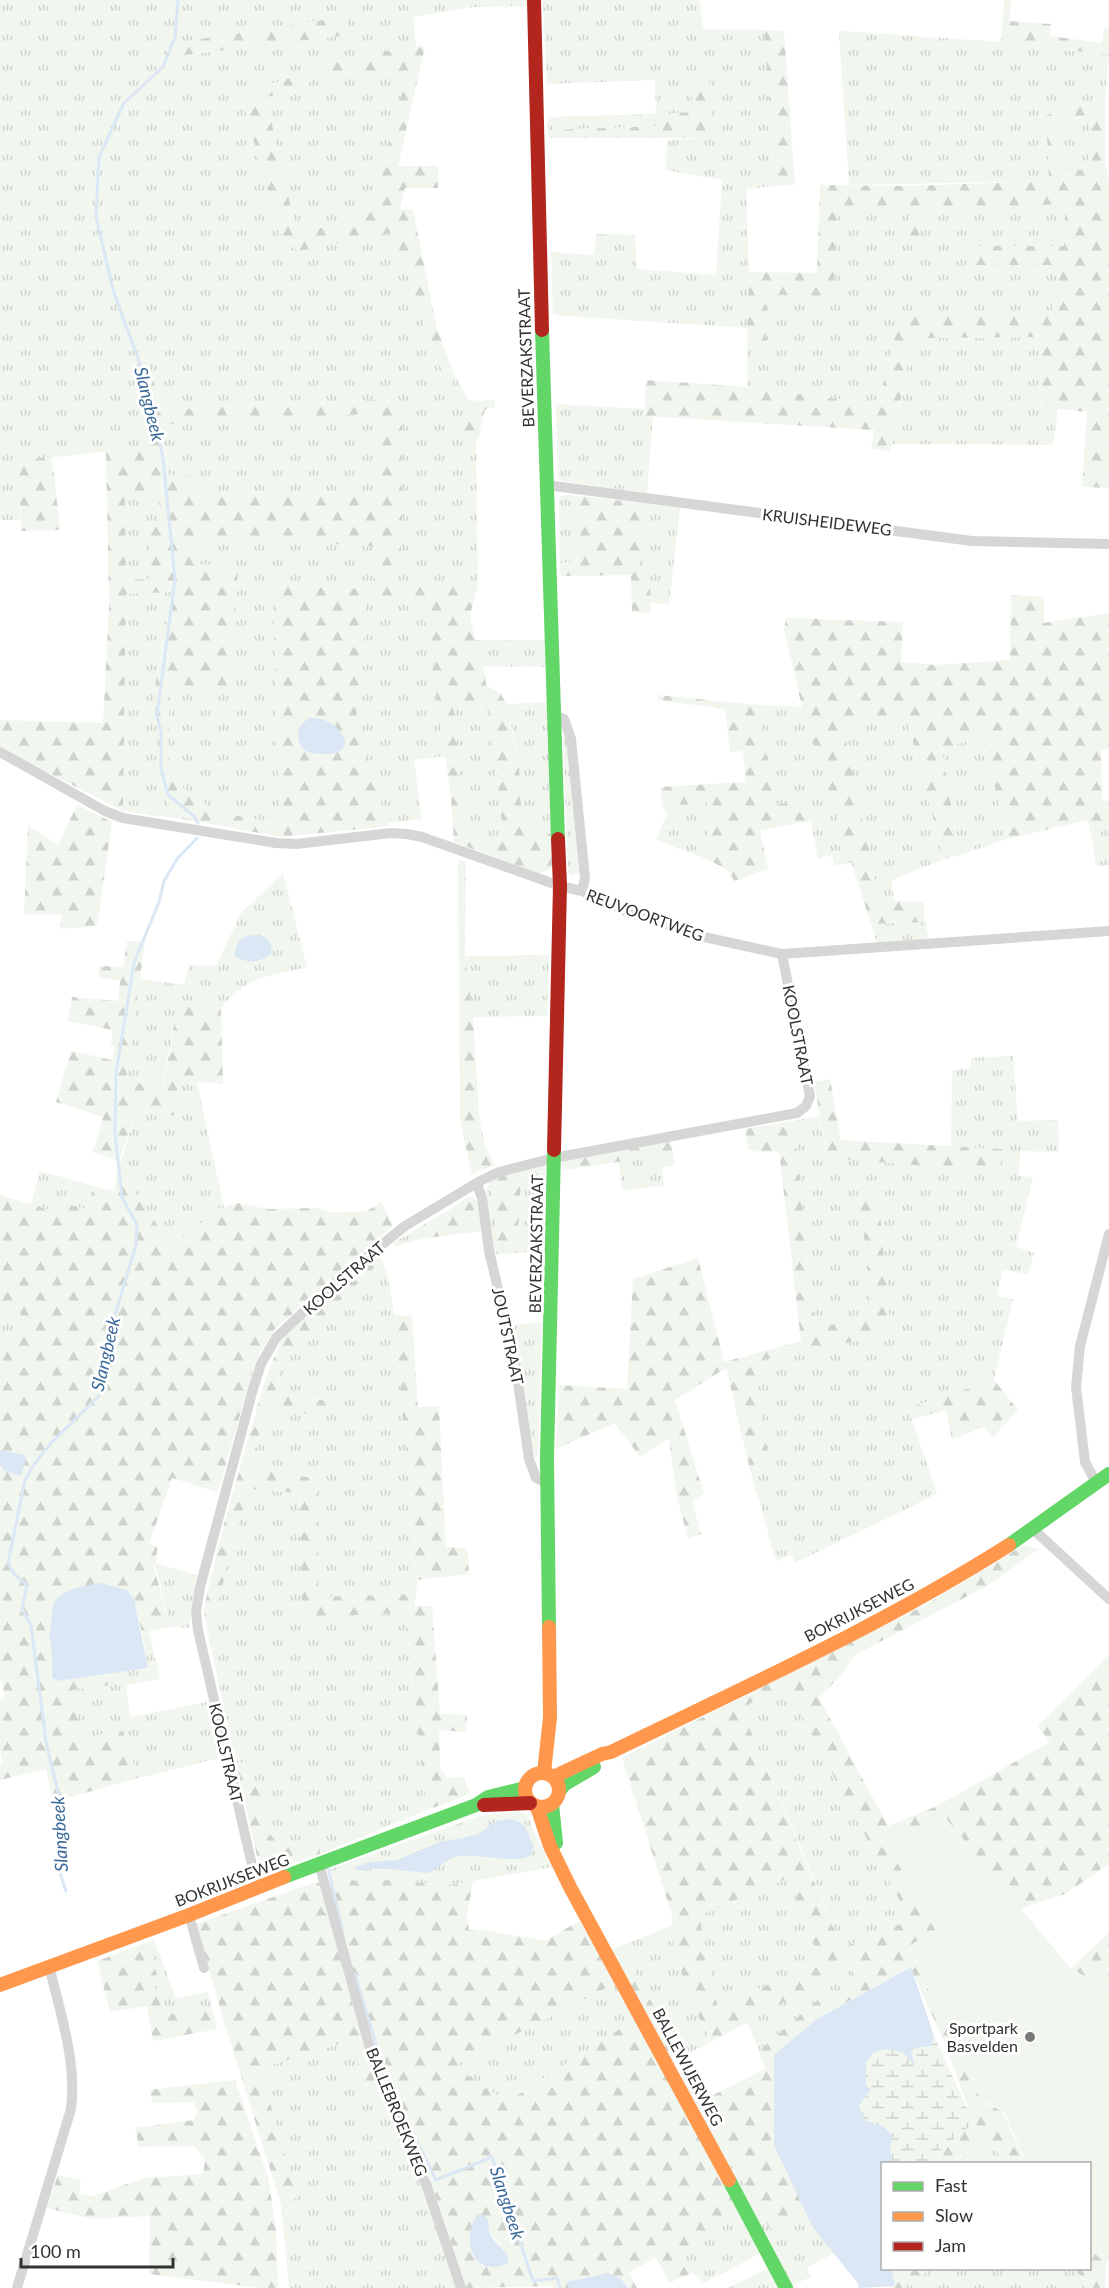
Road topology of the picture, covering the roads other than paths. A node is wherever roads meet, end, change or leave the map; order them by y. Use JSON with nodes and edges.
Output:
{"nodes":[{"id":1,"x":534,"y":0,"type":"edge"},
{"id":2,"x":546,"y":485,"type":"junction"},
{"id":3,"x":1109,"y":544,"type":"edge"},
{"id":4,"x":555,"y":715,"type":"junction"},
{"id":5,"x":0,"y":752,"type":"edge"},
{"id":6,"x":560,"y":886,"type":"junction"},
{"id":7,"x":582,"y":891,"type":"junction"},
{"id":8,"x":1109,"y":931,"type":"edge"},
{"id":9,"x":782,"y":954,"type":"junction"},
{"id":10,"x":554,"y":1158,"type":"junction"},
{"id":11,"x":477,"y":1184,"type":"junction"},
{"id":12,"x":1109,"y":1237,"type":"edge"},
{"id":13,"x":1109,"y":1474,"type":"edge"},
{"id":14,"x":547,"y":1483,"type":"junction"},
{"id":15,"x":1096,"y":1484,"type":"junction"},
{"id":16,"x":1033,"y":1529,"type":"junction"},
{"id":17,"x":1109,"y":1599,"type":"edge"},
{"id":18,"x":611,"y":1752,"type":"junction"},
{"id":19,"x":549,"y":1775,"type":"junction"},
{"id":20,"x":525,"y":1788,"type":"junction"},
{"id":21,"x":560,"y":1791,"type":"junction"},
{"id":22,"x":552,"y":1804,"type":"junction"},
{"id":23,"x":476,"y":1805,"type":"junction"},
{"id":24,"x":534,"y":1805,"type":"junction"},
{"id":25,"x":559,"y":1863,"type":"junction"},
{"id":26,"x":319,"y":1864,"type":"junction"},
{"id":27,"x":257,"y":1887,"type":"junction"},
{"id":28,"x":189,"y":1915,"type":"junction"},
{"id":29,"x":49,"y":1966,"type":"junction"},
{"id":30,"x":204,"y":1968,"type":"dead end"},
{"id":31,"x":0,"y":1985,"type":"edge"},
{"id":32,"x":17,"y":2288,"type":"edge"},
{"id":33,"x":461,"y":2288,"type":"edge"},
{"id":34,"x":786,"y":2288,"type":"edge"}],
"edges":[{"from":1,"to":2,"type":"street","name":"BEVERZAKSTRAAT"},
{"from":2,"to":3,"type":"street","name":"KRUISHEIDEWEG"},
{"from":2,"to":4,"type":"street","name":"BEVERZAKSTRAAT"},
{"from":4,"to":6,"type":"street","name":"BEVERZAKSTRAAT"},
{"from":4,"to":7,"type":"street"},
{"from":5,"to":6,"type":"street","name":"REUVOORTWEG"},
{"from":6,"to":7,"type":"street","name":"REUVOORTWEG"},
{"from":6,"to":10,"type":"street","name":"BEVERZAKSTRAAT"},
{"from":7,"to":9,"type":"street","name":"REUVOORTWEG"},
{"from":8,"to":9,"type":"street","name":"REUVOORTWEG"},
{"from":9,"to":10,"type":"street","name":"KOOLSTRAAT"},
{"from":10,"to":11,"type":"street","name":"KOOLSTRAAT"},
{"from":10,"to":14,"type":"street","name":"BEVERZAKSTRAAT"},
{"from":11,"to":14,"type":"street","name":"JOUTSTRAAT"},
{"from":11,"to":27,"type":"street","name":"KOOLSTRAAT"},
{"from":12,"to":15,"type":"street"},
{"from":13,"to":15,"type":"street","name":"BOKRIJKSEWEG"},
{"from":14,"to":19,"type":"street","name":"BEVERZAKSTRAAT"},
{"from":15,"to":16,"type":"street","name":"BOKRIJKSEWEG"},
{"from":16,"to":17,"type":"street"},
{"from":16,"to":18,"type":"street","name":"BOKRIJKSEWEG"},
{"from":18,"to":19,"type":"street","name":"BOKRIJKSEWEG"},
{"from":18,"to":21,"type":"street","name":"BOKRIJKSEWEG"},
{"from":19,"to":20,"type":"street","name":"BOKRIJKSEWEG"},
{"from":19,"to":21,"type":"street"},
{"from":20,"to":23,"type":"street","name":"BOKRIJKSEWEG"},
{"from":20,"to":24,"type":"street"},
{"from":21,"to":22,"type":"street","name":"BOKRIJKSEWEG"},
{"from":22,"to":24,"type":"street","name":"BOKRIJKSEWEG"},
{"from":22,"to":25,"type":"street","name":"BALLEWIJERWEG"},
{"from":23,"to":24,"type":"street","name":"BOKRIJKSEWEG"},
{"from":23,"to":26,"type":"street","name":"BOKRIJKSEWEG"},
{"from":24,"to":25,"type":"street","name":"BALLEWIJERWEG"},
{"from":25,"to":34,"type":"street","name":"BALLEWIJERWEG"},
{"from":26,"to":27,"type":"street","name":"BOKRIJKSEWEG"},
{"from":26,"to":33,"type":"street","name":"BALLEBROEKWEG"},
{"from":27,"to":28,"type":"street","name":"BOKRIJKSEWEG"},
{"from":28,"to":29,"type":"street","name":"BOKRIJKSEWEG"},
{"from":28,"to":30,"type":"street"},
{"from":29,"to":31,"type":"street","name":"BOKRIJKSEWEG"},
{"from":29,"to":32,"type":"street"}]}
